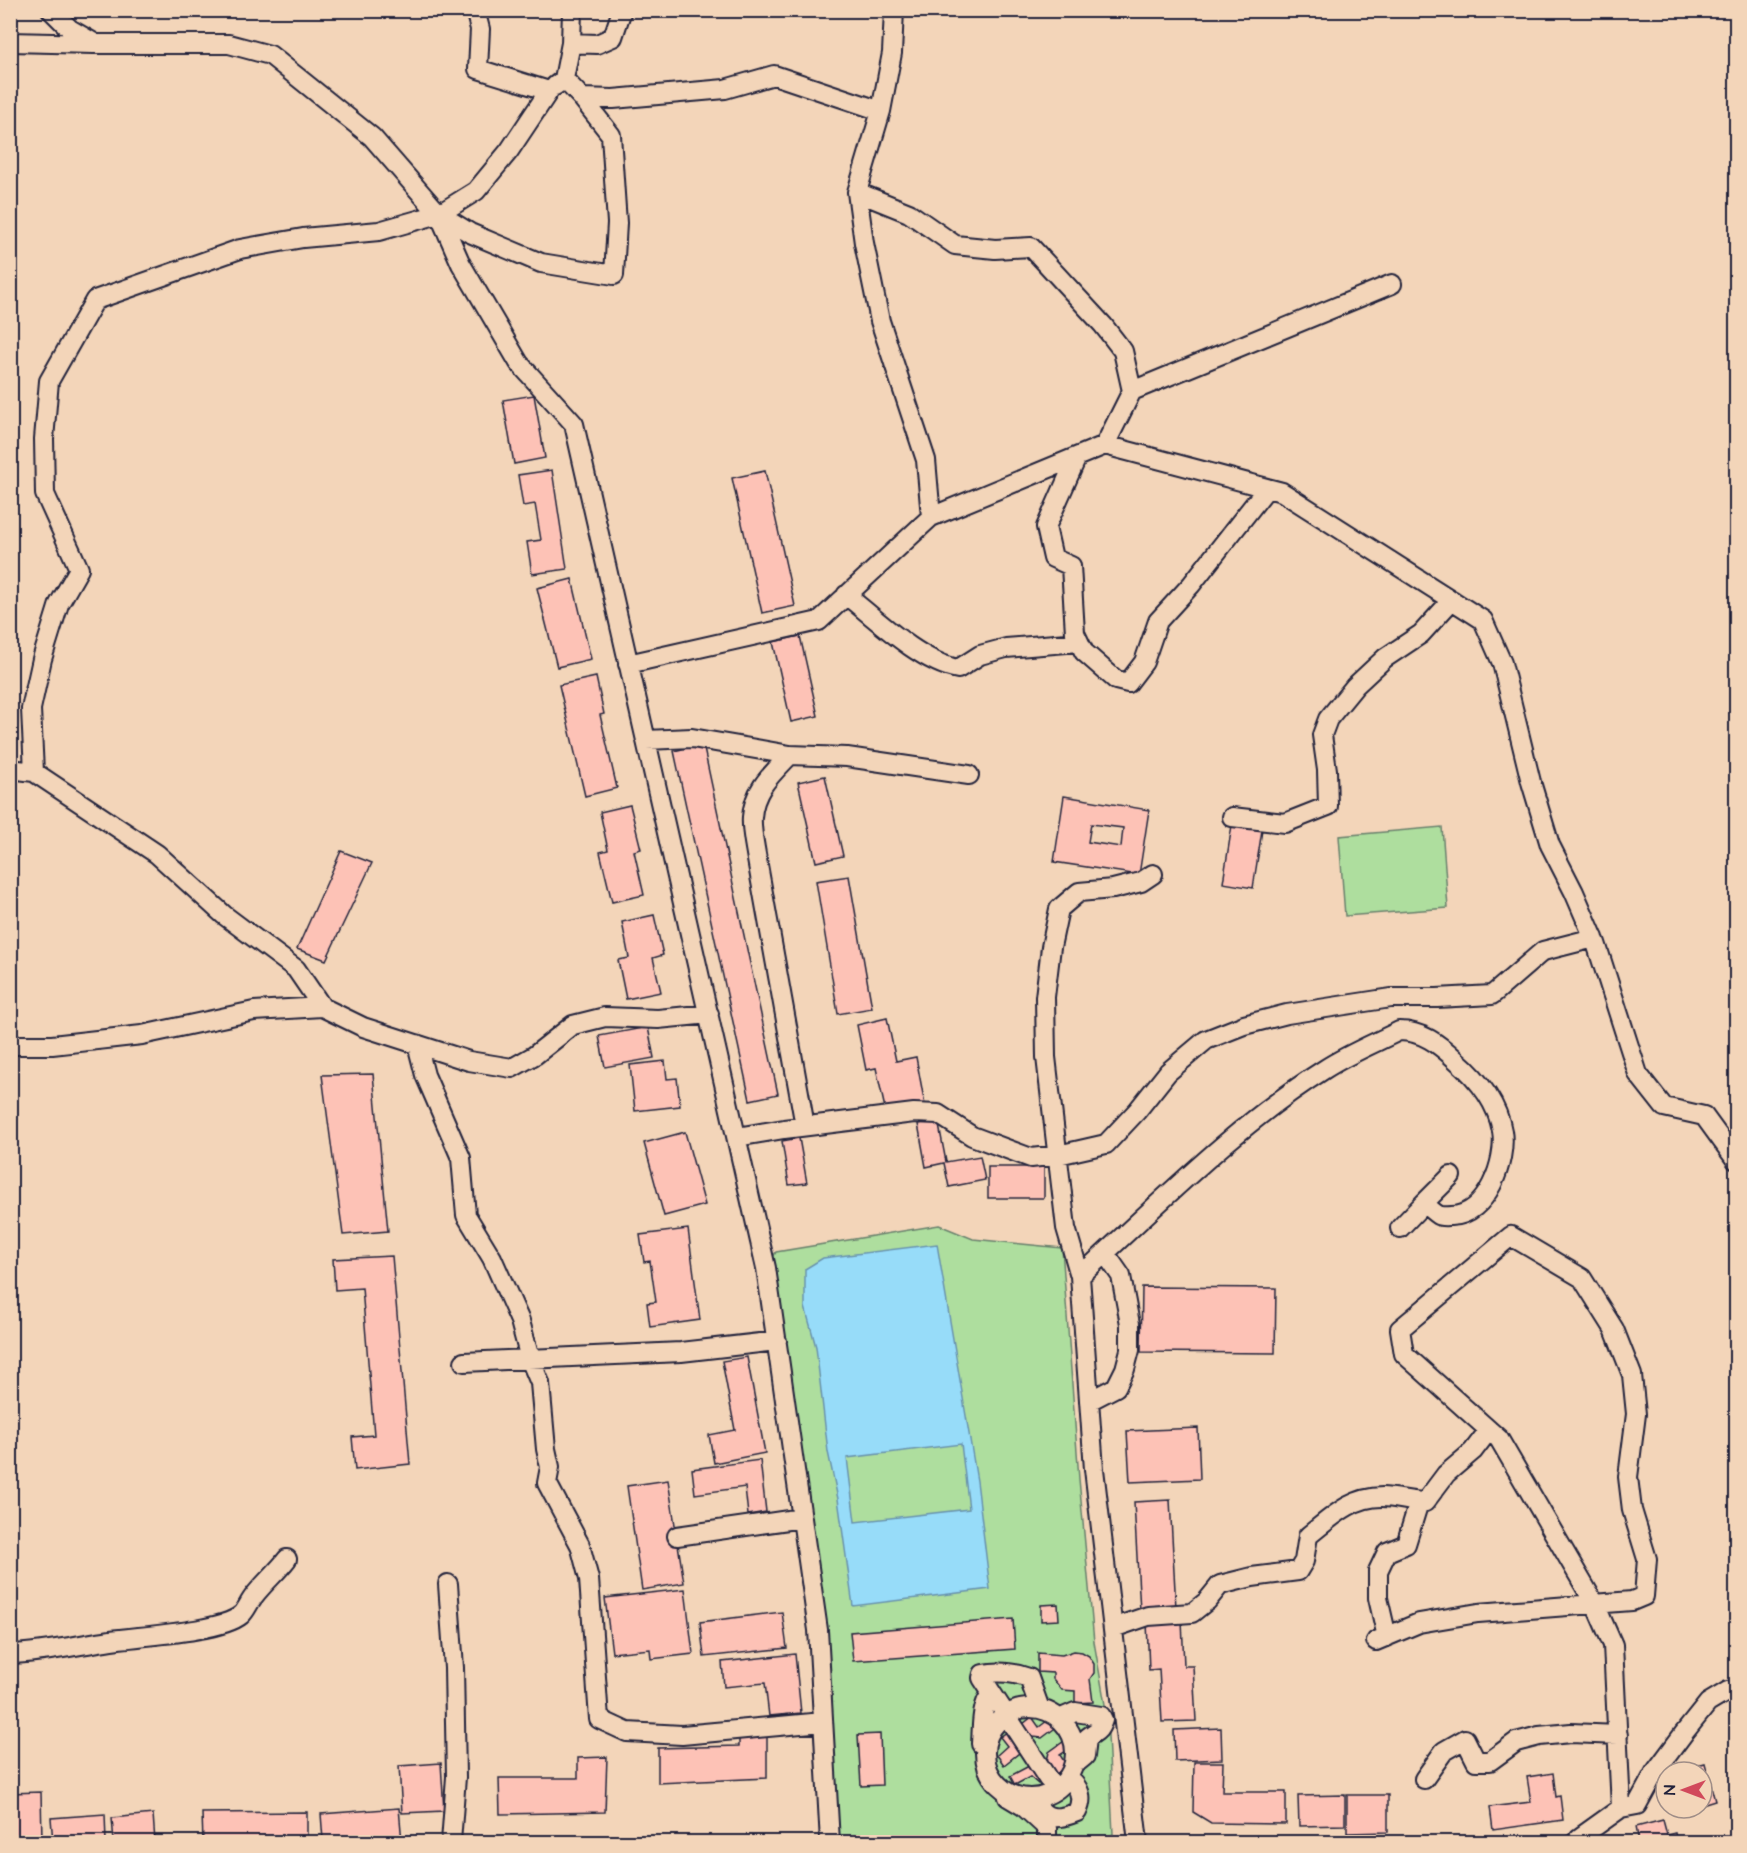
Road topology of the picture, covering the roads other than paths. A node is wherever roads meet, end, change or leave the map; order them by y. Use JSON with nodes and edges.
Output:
{"nodes":[{"id":1,"x":51,"y":10,"type":"edge"},
{"id":2,"x":476,"y":10,"type":"edge"},
{"id":3,"x":572,"y":10,"type":"edge"},
{"id":4,"x":622,"y":10,"type":"edge"},
{"id":5,"x":894,"y":10,"type":"edge"},
{"id":6,"x":10,"y":42,"type":"edge"},
{"id":7,"x":571,"y":43,"type":"junction"},
{"id":8,"x":96,"y":44,"type":"junction"},
{"id":9,"x":564,"y":79,"type":"junction"},
{"id":10,"x":549,"y":91,"type":"junction"},
{"id":11,"x":582,"y":98,"type":"junction"},
{"id":12,"x":881,"y":111,"type":"junction"},
{"id":13,"x":857,"y":192,"type":"junction"},
{"id":14,"x":439,"y":214,"type":"junction"},
{"id":15,"x":1392,"y":284,"type":"dead end"},
{"id":16,"x":1132,"y":391,"type":"junction"},
{"id":17,"x":1105,"y":445,"type":"junction"},
{"id":18,"x":1077,"y":457,"type":"junction"},
{"id":19,"x":1267,"y":488,"type":"junction"},
{"id":20,"x":931,"y":517,"type":"junction"},
{"id":21,"x":846,"y":595,"type":"junction"},
{"id":22,"x":1452,"y":600,"type":"junction"},
{"id":23,"x":1079,"y":642,"type":"junction"},
{"id":24,"x":628,"y":664,"type":"junction"},
{"id":25,"x":646,"y":740,"type":"junction"},
{"id":26,"x":790,"y":755,"type":"junction"},
{"id":27,"x":10,"y":769,"type":"edge"},
{"id":28,"x":34,"y":772,"type":"junction"},
{"id":29,"x":969,"y":775,"type":"dead end"},
{"id":30,"x":1232,"y":817,"type":"dead end"},
{"id":31,"x":1153,"y":874,"type":"dead end"},
{"id":32,"x":1594,"y":938,"type":"junction"},
{"id":33,"x":322,"y":1007,"type":"junction"},
{"id":34,"x":708,"y":1014,"type":"junction"},
{"id":35,"x":417,"y":1044,"type":"junction"},
{"id":36,"x":10,"y":1046,"type":"edge"},
{"id":37,"x":805,"y":1126,"type":"junction"},
{"id":38,"x":736,"y":1137,"type":"junction"},
{"id":39,"x":1058,"y":1155,"type":"junction"},
{"id":40,"x":1737,"y":1160,"type":"edge"},
{"id":41,"x":1450,"y":1176,"type":"dead end"},
{"id":42,"x":1424,"y":1203,"type":"junction"},
{"id":43,"x":1400,"y":1228,"type":"dead end"},
{"id":44,"x":1105,"y":1253,"type":"junction"},
{"id":45,"x":1080,"y":1276,"type":"junction"},
{"id":46,"x":777,"y":1341,"type":"junction"},
{"id":47,"x":530,"y":1359,"type":"junction"},
{"id":48,"x":464,"y":1362,"type":"dead end"},
{"id":49,"x":1089,"y":1401,"type":"junction"},
{"id":50,"x":1489,"y":1430,"type":"junction"},
{"id":51,"x":1419,"y":1502,"type":"junction"},
{"id":52,"x":802,"y":1518,"type":"junction"},
{"id":53,"x":677,"y":1536,"type":"dead end"},
{"id":54,"x":287,"y":1559,"type":"dead end"},
{"id":55,"x":448,"y":1584,"type":"dead end"},
{"id":56,"x":1595,"y":1604,"type":"junction"},
{"id":57,"x":1113,"y":1628,"type":"junction"},
{"id":58,"x":10,"y":1654,"type":"edge"},
{"id":59,"x":1737,"y":1689,"type":"edge"},
{"id":60,"x":991,"y":1694,"type":"junction"},
{"id":61,"x":1040,"y":1709,"type":"junction"},
{"id":62,"x":1006,"y":1716,"type":"junction"},
{"id":63,"x":1059,"y":1719,"type":"junction"},
{"id":64,"x":1124,"y":1719,"type":"junction"},
{"id":65,"x":1103,"y":1720,"type":"junction"},
{"id":66,"x":823,"y":1722,"type":"junction"},
{"id":67,"x":1618,"y":1735,"type":"junction"},
{"id":68,"x":1066,"y":1778,"type":"junction"},
{"id":69,"x":1424,"y":1779,"type":"dead end"},
{"id":70,"x":1034,"y":1797,"type":"junction"},
{"id":71,"x":1622,"y":1808,"type":"junction"},
{"id":72,"x":452,"y":1842,"type":"edge"},
{"id":73,"x":830,"y":1842,"type":"edge"},
{"id":74,"x":1047,"y":1842,"type":"edge"},
{"id":75,"x":1138,"y":1842,"type":"edge"},
{"id":76,"x":1576,"y":1842,"type":"edge"}],
"edges":[{"from":1,"to":8,"type":"street"},
{"from":2,"to":10,"type":"street"},
{"from":3,"to":7,"type":"street"},
{"from":4,"to":7,"type":"street"},
{"from":5,"to":12,"type":"street"},
{"from":6,"to":8,"type":"street"},
{"from":7,"to":9,"type":"street"},
{"from":8,"to":14,"type":"street"},
{"from":9,"to":10,"type":"street"},
{"from":9,"to":11,"type":"street"},
{"from":10,"to":14,"type":"street"},
{"from":11,"to":12,"type":"street"},
{"from":11,"to":14,"type":"street"},
{"from":12,"to":13,"type":"street"},
{"from":13,"to":16,"type":"street"},
{"from":13,"to":20,"type":"street"},
{"from":14,"to":24,"type":"street"},
{"from":14,"to":28,"type":"street"},
{"from":15,"to":16,"type":"street"},
{"from":16,"to":17,"type":"street"},
{"from":17,"to":18,"type":"street"},
{"from":17,"to":19,"type":"street"},
{"from":18,"to":20,"type":"street"},
{"from":18,"to":23,"type":"street"},
{"from":19,"to":22,"type":"street"},
{"from":19,"to":23,"type":"street"},
{"from":20,"to":21,"type":"street"},
{"from":21,"to":23,"type":"street"},
{"from":21,"to":24,"type":"street"},
{"from":22,"to":30,"type":"street"},
{"from":22,"to":32,"type":"street"},
{"from":24,"to":25,"type":"street"},
{"from":25,"to":26,"type":"street"},
{"from":25,"to":34,"type":"street"},
{"from":26,"to":29,"type":"street"},
{"from":26,"to":37,"type":"street"},
{"from":27,"to":28,"type":"street"},
{"from":28,"to":33,"type":"street"},
{"from":31,"to":39,"type":"street"},
{"from":32,"to":39,"type":"street"},
{"from":32,"to":40,"type":"street"},
{"from":33,"to":35,"type":"street"},
{"from":33,"to":36,"type":"street"},
{"from":34,"to":35,"type":"street"},
{"from":34,"to":38,"type":"street"},
{"from":35,"to":47,"type":"street"},
{"from":37,"to":38,"type":"street"},
{"from":37,"to":39,"type":"street"},
{"from":38,"to":46,"type":"street"},
{"from":39,"to":45,"type":"street"},
{"from":41,"to":42,"type":"street"},
{"from":42,"to":43,"type":"street"},
{"from":42,"to":44,"type":"street"},
{"from":44,"to":45,"type":"street"},
{"from":44,"to":49,"type":"street"},
{"from":45,"to":49,"type":"street"},
{"from":46,"to":47,"type":"street"},
{"from":46,"to":52,"type":"street"},
{"from":47,"to":48,"type":"street"},
{"from":47,"to":66,"type":"street"},
{"from":49,"to":57,"type":"street"},
{"from":50,"to":51,"type":"street"},
{"from":50,"to":56,"type":"street"},
{"from":50,"to":56,"type":"street"},
{"from":51,"to":56,"type":"street"},
{"from":51,"to":57,"type":"street"},
{"from":52,"to":53,"type":"street"},
{"from":52,"to":66,"type":"street"},
{"from":54,"to":58,"type":"street"},
{"from":55,"to":72,"type":"street"},
{"from":56,"to":67,"type":"street"},
{"from":57,"to":64,"type":"street"},
{"from":59,"to":71,"type":"street"},
{"from":60,"to":61,"type":"street"},
{"from":60,"to":62,"type":"street"},
{"from":60,"to":74,"type":"street"},
{"from":61,"to":62,"type":"street"},
{"from":61,"to":63,"type":"street"},
{"from":62,"to":68,"type":"street"},
{"from":62,"to":70,"type":"street"},
{"from":63,"to":65,"type":"street"},
{"from":63,"to":68,"type":"street"},
{"from":64,"to":65,"type":"street"},
{"from":64,"to":75,"type":"street"},
{"from":65,"to":68,"type":"street"},
{"from":66,"to":73,"type":"street"},
{"from":67,"to":69,"type":"street"},
{"from":67,"to":71,"type":"street"},
{"from":68,"to":70,"type":"street"},
{"from":68,"to":70,"type":"street"},
{"from":71,"to":76,"type":"street"}]}
